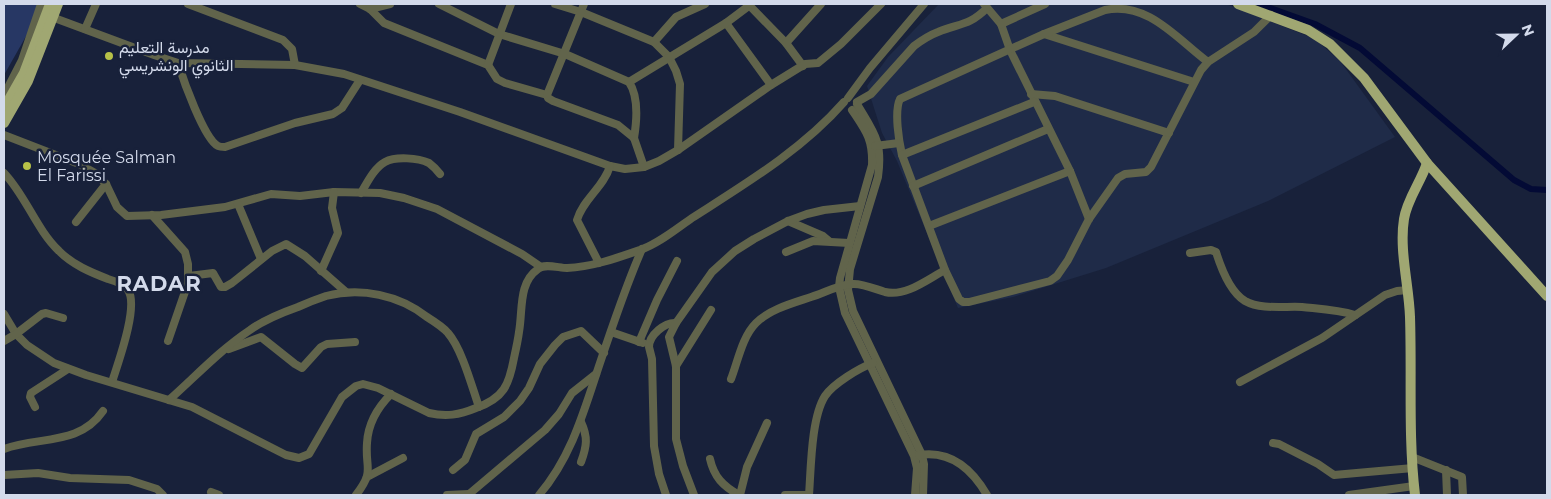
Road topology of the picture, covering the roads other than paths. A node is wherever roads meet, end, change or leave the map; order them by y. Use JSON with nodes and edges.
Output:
{"nodes":[{"id":1,"x":41,"y":4,"type":"edge"},
{"id":2,"x":50,"y":4,"type":"edge"},
{"id":3,"x":58,"y":4,"type":"edge"},
{"id":4,"x":96,"y":4,"type":"edge"},
{"id":5,"x":188,"y":4,"type":"edge"},
{"id":6,"x":360,"y":4,"type":"edge"},
{"id":7,"x":390,"y":4,"type":"edge"},
{"id":8,"x":439,"y":4,"type":"edge"},
{"id":9,"x":511,"y":4,"type":"edge"},
{"id":10,"x":554,"y":4,"type":"edge"},
{"id":11,"x":704,"y":4,"type":"edge"},
{"id":12,"x":749,"y":4,"type":"edge"},
{"id":13,"x":822,"y":4,"type":"edge"},
{"id":14,"x":881,"y":4,"type":"edge"},
{"id":15,"x":924,"y":4,"type":"edge"},
{"id":16,"x":1045,"y":4,"type":"edge"},
{"id":17,"x":1238,"y":4,"type":"edge"},
{"id":18,"x":985,"y":6,"type":"edge"},
{"id":19,"x":1105,"y":7,"type":"edge"},
{"id":20,"x":582,"y":8,"type":"edge"},
{"id":21,"x":370,"y":9,"type":"junction"},
{"id":22,"x":1271,"y":15,"type":"junction"},
{"id":23,"x":50,"y":17,"type":"junction"},
{"id":24,"x":726,"y":23,"type":"junction"},
{"id":25,"x":1001,"y":24,"type":"junction"},
{"id":26,"x":85,"y":29,"type":"junction"},
{"id":27,"x":499,"y":34,"type":"junction"},
{"id":28,"x":1044,"y":34,"type":"junction"},
{"id":29,"x":654,"y":42,"type":"junction"},
{"id":30,"x":786,"y":43,"type":"junction"},
{"id":31,"x":1010,"y":50,"type":"junction"},
{"id":32,"x":565,"y":54,"type":"junction"},
{"id":33,"x":669,"y":57,"type":"junction"},
{"id":34,"x":1208,"y":62,"type":"junction"},
{"id":35,"x":178,"y":63,"type":"junction"},
{"id":36,"x":295,"y":65,"type":"junction"},
{"id":37,"x":488,"y":65,"type":"junction"},
{"id":38,"x":803,"y":66,"type":"junction"},
{"id":39,"x":360,"y":80,"type":"junction"},
{"id":40,"x":629,"y":82,"type":"junction"},
{"id":41,"x":1194,"y":82,"type":"junction"},
{"id":42,"x":860,"y":83,"type":"junction"},
{"id":43,"x":771,"y":85,"type":"junction"},
{"id":44,"x":1031,"y":94,"type":"junction"},
{"id":45,"x":4,"y":95,"type":"edge"},
{"id":46,"x":547,"y":95,"type":"junction"},
{"id":47,"x":846,"y":100,"type":"junction"},
{"id":48,"x":1034,"y":102,"type":"junction"},
{"id":49,"x":854,"y":105,"type":"junction"},
{"id":50,"x":4,"y":108,"type":"edge"},
{"id":51,"x":830,"y":118,"type":"junction"},
{"id":52,"x":4,"y":123,"type":"edge"},
{"id":53,"x":1048,"y":129,"type":"junction"},
{"id":54,"x":1169,"y":133,"type":"junction"},
{"id":55,"x":4,"y":135,"type":"edge"},
{"id":56,"x":634,"y":138,"type":"junction"},
{"id":57,"x":899,"y":143,"type":"junction"},
{"id":58,"x":876,"y":146,"type":"junction"},
{"id":59,"x":678,"y":150,"type":"junction"},
{"id":60,"x":902,"y":156,"type":"junction"},
{"id":61,"x":1427,"y":163,"type":"junction"},
{"id":62,"x":610,"y":166,"type":"junction"},
{"id":63,"x":644,"y":167,"type":"junction"},
{"id":64,"x":1070,"y":171,"type":"junction"},
{"id":65,"x":4,"y":173,"type":"edge"},
{"id":66,"x":440,"y":174,"type":"dead end"},
{"id":67,"x":106,"y":184,"type":"junction"},
{"id":68,"x":913,"y":186,"type":"junction"},
{"id":69,"x":334,"y":192,"type":"junction"},
{"id":70,"x":361,"y":193,"type":"junction"},
{"id":71,"x":238,"y":204,"type":"junction"},
{"id":72,"x":860,"y":206,"type":"junction"},
{"id":73,"x":152,"y":215,"type":"junction"},
{"id":74,"x":1089,"y":219,"type":"junction"},
{"id":75,"x":788,"y":221,"type":"junction"},
{"id":76,"x":76,"y":222,"type":"dead end"},
{"id":77,"x":929,"y":226,"type":"junction"},
{"id":78,"x":830,"y":241,"type":"junction"},
{"id":79,"x":849,"y":243,"type":"junction"},
{"id":80,"x":642,"y":249,"type":"junction"},
{"id":81,"x":786,"y":252,"type":"dead end"},
{"id":82,"x":1190,"y":253,"type":"dead end"},
{"id":83,"x":261,"y":260,"type":"junction"},
{"id":84,"x":677,"y":261,"type":"dead end"},
{"id":85,"x":599,"y":262,"type":"junction"},
{"id":86,"x":541,"y":267,"type":"junction"},
{"id":87,"x":945,"y":270,"type":"junction"},
{"id":88,"x":321,"y":271,"type":"junction"},
{"id":89,"x":189,"y":276,"type":"junction"},
{"id":90,"x":848,"y":285,"type":"junction"},
{"id":91,"x":839,"y":288,"type":"junction"},
{"id":92,"x":1408,"y":290,"type":"junction"},
{"id":93,"x":346,"y":292,"type":"junction"},
{"id":94,"x":1547,"y":296,"type":"edge"},
{"id":95,"x":711,"y":310,"type":"dead end"},
{"id":96,"x":4,"y":314,"type":"edge"},
{"id":97,"x":1355,"y":315,"type":"junction"},
{"id":98,"x":63,"y":318,"type":"dead end"},
{"id":99,"x":676,"y":323,"type":"junction"},
{"id":100,"x":611,"y":332,"type":"junction"},
{"id":101,"x":16,"y":334,"type":"junction"},
{"id":102,"x":168,"y":341,"type":"dead end"},
{"id":103,"x":4,"y":342,"type":"edge"},
{"id":104,"x":355,"y":342,"type":"dead end"},
{"id":105,"x":639,"y":342,"type":"junction"},
{"id":106,"x":649,"y":346,"type":"junction"},
{"id":107,"x":220,"y":352,"type":"junction"},
{"id":108,"x":604,"y":353,"type":"junction"},
{"id":109,"x":877,"y":362,"type":"junction"},
{"id":110,"x":869,"y":365,"type":"junction"},
{"id":111,"x":676,"y":366,"type":"junction"},
{"id":112,"x":68,"y":369,"type":"junction"},
{"id":113,"x":596,"y":374,"type":"junction"},
{"id":114,"x":731,"y":379,"type":"dead end"},
{"id":115,"x":112,"y":382,"type":"junction"},
{"id":116,"x":1240,"y":382,"type":"dead end"},
{"id":117,"x":391,"y":394,"type":"junction"},
{"id":118,"x":169,"y":400,"type":"junction"},
{"id":119,"x":35,"y":407,"type":"dead end"},
{"id":120,"x":479,"y":407,"type":"junction"},
{"id":121,"x":103,"y":411,"type":"dead end"},
{"id":122,"x":581,"y":422,"type":"junction"},
{"id":123,"x":767,"y":424,"type":"dead end"},
{"id":124,"x":1273,"y":443,"type":"dead end"},
{"id":125,"x":4,"y":449,"type":"edge"},
{"id":126,"x":918,"y":456,"type":"junction"},
{"id":127,"x":1412,"y":457,"type":"junction"},
{"id":128,"x":403,"y":458,"type":"dead end"},
{"id":129,"x":710,"y":459,"type":"dead end"},
{"id":130,"x":581,"y":462,"type":"dead end"},
{"id":131,"x":1413,"y":468,"type":"junction"},
{"id":132,"x":453,"y":470,"type":"dead end"},
{"id":133,"x":1446,"y":470,"type":"junction"},
{"id":134,"x":4,"y":475,"type":"edge"},
{"id":135,"x":367,"y":477,"type":"junction"},
{"id":136,"x":1414,"y":491,"type":"edge"},
{"id":137,"x":211,"y":492,"type":"dead end"},
{"id":138,"x":469,"y":494,"type":"edge"},
{"id":139,"x":163,"y":495,"type":"edge"},
{"id":140,"x":219,"y":495,"type":"edge"},
{"id":141,"x":356,"y":495,"type":"edge"},
{"id":142,"x":447,"y":495,"type":"edge"},
{"id":143,"x":539,"y":495,"type":"edge"},
{"id":144,"x":666,"y":495,"type":"edge"},
{"id":145,"x":694,"y":495,"type":"edge"},
{"id":146,"x":739,"y":495,"type":"edge"},
{"id":147,"x":785,"y":495,"type":"edge"},
{"id":148,"x":809,"y":495,"type":"edge"},
{"id":149,"x":915,"y":495,"type":"edge"},
{"id":150,"x":923,"y":495,"type":"edge"},
{"id":151,"x":987,"y":495,"type":"edge"},
{"id":152,"x":1348,"y":495,"type":"edge"},
{"id":153,"x":1447,"y":495,"type":"edge"},
{"id":154,"x":1463,"y":495,"type":"edge"}],
"edges":[{"from":1,"to":45,"type":"street"},
{"from":2,"to":23,"type":"main road"},
{"from":3,"to":23,"type":"main road"},
{"from":4,"to":26,"type":"street"},
{"from":5,"to":36,"type":"street"},
{"from":6,"to":21,"type":"street"},
{"from":7,"to":21,"type":"street"},
{"from":8,"to":27,"type":"street"},
{"from":9,"to":27,"type":"street"},
{"from":10,"to":20,"type":"street"},
{"from":11,"to":29,"type":"street"},
{"from":12,"to":24,"type":"street"},
{"from":12,"to":30,"type":"street"},
{"from":13,"to":30,"type":"street"},
{"from":14,"to":38,"type":"street"},
{"from":15,"to":42,"type":"street"},
{"from":16,"to":25,"type":"street"},
{"from":17,"to":22,"type":"main road"},
{"from":18,"to":25,"type":"street"},
{"from":18,"to":49,"type":"street"},
{"from":19,"to":28,"type":"street"},
{"from":19,"to":34,"type":"street"},
{"from":20,"to":29,"type":"street"},
{"from":20,"to":32,"type":"street"},
{"from":21,"to":37,"type":"street"},
{"from":22,"to":34,"type":"street"},
{"from":22,"to":61,"type":"main road"},
{"from":23,"to":26,"type":"street"},
{"from":23,"to":50,"type":"main road"},
{"from":23,"to":52,"type":"main road"},
{"from":24,"to":33,"type":"street"},
{"from":24,"to":43,"type":"street"},
{"from":25,"to":31,"type":"street"},
{"from":26,"to":35,"type":"street"},
{"from":27,"to":32,"type":"street"},
{"from":27,"to":37,"type":"street"},
{"from":28,"to":31,"type":"street"},
{"from":28,"to":41,"type":"street"},
{"from":29,"to":33,"type":"street"},
{"from":30,"to":38,"type":"street"},
{"from":31,"to":44,"type":"street"},
{"from":31,"to":57,"type":"street"},
{"from":32,"to":40,"type":"street"},
{"from":32,"to":46,"type":"street"},
{"from":33,"to":40,"type":"street"},
{"from":33,"to":59,"type":"street"},
{"from":34,"to":41,"type":"street"},
{"from":35,"to":36,"type":"street"},
{"from":35,"to":39,"type":"street"},
{"from":36,"to":39,"type":"street"},
{"from":37,"to":46,"type":"street"},
{"from":38,"to":43,"type":"street"},
{"from":39,"to":62,"type":"street"},
{"from":40,"to":56,"type":"street"},
{"from":41,"to":54,"type":"street"},
{"from":42,"to":47,"type":"street"},
{"from":42,"to":49,"type":"street"},
{"from":43,"to":59,"type":"street"},
{"from":44,"to":48,"type":"street"},
{"from":44,"to":54,"type":"street"},
{"from":46,"to":56,"type":"street"},
{"from":47,"to":49,"type":"street"},
{"from":47,"to":49,"type":"street"},
{"from":47,"to":51,"type":"street"},
{"from":48,"to":53,"type":"street"},
{"from":48,"to":60,"type":"street"},
{"from":49,"to":51,"type":"street"},
{"from":49,"to":58,"type":"street"},
{"from":51,"to":80,"type":"street"},
{"from":53,"to":64,"type":"street"},
{"from":53,"to":68,"type":"street"},
{"from":54,"to":74,"type":"street"},
{"from":55,"to":67,"type":"street"},
{"from":56,"to":63,"type":"street"},
{"from":57,"to":58,"type":"street"},
{"from":57,"to":60,"type":"street"},
{"from":58,"to":72,"type":"street"},
{"from":58,"to":90,"type":"street"},
{"from":59,"to":63,"type":"street"},
{"from":60,"to":68,"type":"street"},
{"from":61,"to":92,"type":"main road"},
{"from":61,"to":94,"type":"main road"},
{"from":62,"to":63,"type":"street"},
{"from":62,"to":85,"type":"street"},
{"from":64,"to":74,"type":"street"},
{"from":64,"to":77,"type":"street"},
{"from":65,"to":115,"type":"street"},
{"from":66,"to":70,"type":"street"},
{"from":67,"to":73,"type":"street"},
{"from":67,"to":76,"type":"street"},
{"from":68,"to":77,"type":"street"},
{"from":69,"to":70,"type":"street"},
{"from":69,"to":71,"type":"street"},
{"from":69,"to":88,"type":"street"},
{"from":70,"to":86,"type":"street"},
{"from":71,"to":73,"type":"street"},
{"from":71,"to":83,"type":"street"},
{"from":72,"to":75,"type":"street"},
{"from":72,"to":79,"type":"street"},
{"from":73,"to":89,"type":"street"},
{"from":74,"to":87,"type":"street"},
{"from":75,"to":78,"type":"street"},
{"from":75,"to":99,"type":"street"},
{"from":77,"to":87,"type":"street"},
{"from":78,"to":79,"type":"street"},
{"from":78,"to":81,"type":"street"},
{"from":79,"to":91,"type":"street"},
{"from":80,"to":85,"type":"street"},
{"from":80,"to":100,"type":"street"},
{"from":82,"to":97,"type":"street"},
{"from":83,"to":88,"type":"street"},
{"from":83,"to":89,"type":"street"},
{"from":84,"to":105,"type":"street"},
{"from":85,"to":86,"type":"street"},
{"from":86,"to":120,"type":"street"},
{"from":87,"to":90,"type":"street"},
{"from":88,"to":93,"type":"street"},
{"from":89,"to":102,"type":"street"},
{"from":90,"to":91,"type":"street"},
{"from":90,"to":109,"type":"street"},
{"from":91,"to":110,"type":"street"},
{"from":91,"to":114,"type":"street"},
{"from":92,"to":97,"type":"street"},
{"from":92,"to":127,"type":"main road"},
{"from":93,"to":107,"type":"street"},
{"from":93,"to":120,"type":"street"},
{"from":95,"to":111,"type":"street"},
{"from":96,"to":101,"type":"street"},
{"from":97,"to":116,"type":"street"},
{"from":98,"to":101,"type":"street"},
{"from":99,"to":106,"type":"street"},
{"from":99,"to":111,"type":"street"},
{"from":100,"to":105,"type":"street"},
{"from":100,"to":108,"type":"street"},
{"from":101,"to":103,"type":"street"},
{"from":101,"to":112,"type":"street"},
{"from":104,"to":107,"type":"street"},
{"from":105,"to":106,"type":"street"},
{"from":106,"to":144,"type":"street"},
{"from":107,"to":118,"type":"street"},
{"from":108,"to":113,"type":"street"},
{"from":108,"to":132,"type":"street"},
{"from":109,"to":110,"type":"street"},
{"from":109,"to":126,"type":"street"},
{"from":110,"to":126,"type":"street"},
{"from":110,"to":148,"type":"street"},
{"from":111,"to":145,"type":"street"},
{"from":112,"to":115,"type":"street"},
{"from":112,"to":119,"type":"street"},
{"from":113,"to":122,"type":"street"},
{"from":113,"to":138,"type":"street"},
{"from":115,"to":118,"type":"street"},
{"from":117,"to":118,"type":"street"},
{"from":117,"to":120,"type":"street"},
{"from":117,"to":135,"type":"street"},
{"from":121,"to":125,"type":"street"},
{"from":122,"to":130,"type":"street"},
{"from":122,"to":143,"type":"street"},
{"from":123,"to":146,"type":"street"},
{"from":124,"to":131,"type":"street"},
{"from":126,"to":149,"type":"street"},
{"from":126,"to":150,"type":"street"},
{"from":126,"to":151,"type":"street"},
{"from":127,"to":131,"type":"main road"},
{"from":127,"to":133,"type":"street"},
{"from":128,"to":135,"type":"street"},
{"from":129,"to":146,"type":"street"},
{"from":131,"to":136,"type":"main road"},
{"from":133,"to":153,"type":"street"},
{"from":133,"to":154,"type":"street"},
{"from":134,"to":139,"type":"street"},
{"from":135,"to":141,"type":"street"},
{"from":136,"to":152,"type":"street"},
{"from":137,"to":140,"type":"street"},
{"from":138,"to":142,"type":"street"},
{"from":147,"to":148,"type":"street"}]}
